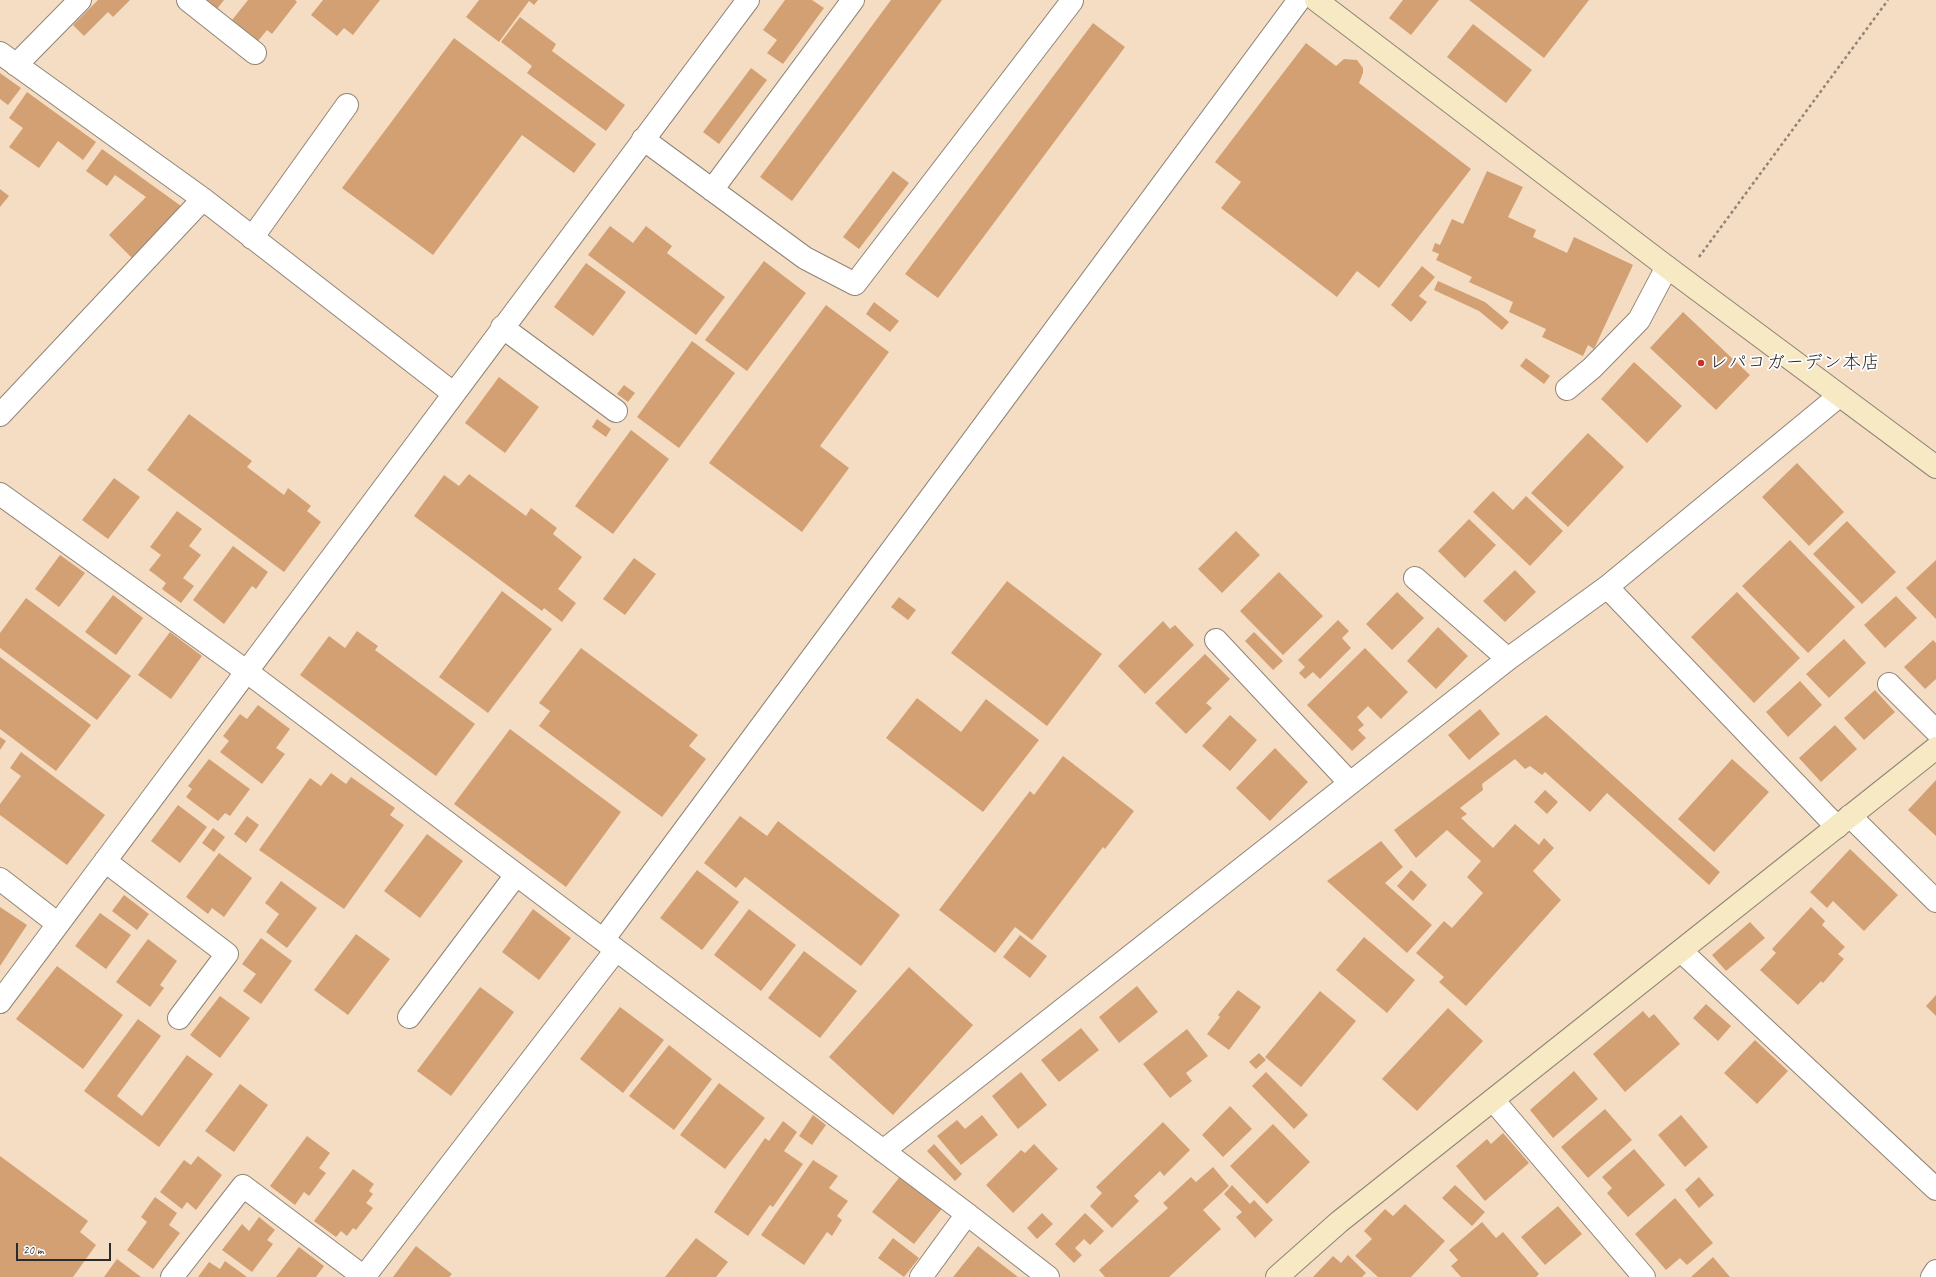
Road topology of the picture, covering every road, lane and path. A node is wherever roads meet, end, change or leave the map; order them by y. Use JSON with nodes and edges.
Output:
{"nodes":[{"id":1,"x":80,"y":0,"type":"edge"},
{"id":2,"x":188,"y":0,"type":"edge"},
{"id":3,"x":748,"y":0,"type":"edge"},
{"id":4,"x":853,"y":0,"type":"edge"},
{"id":5,"x":1071,"y":0,"type":"edge"},
{"id":6,"x":1299,"y":0,"type":"edge"},
{"id":7,"x":1316,"y":0,"type":"edge"},
{"id":8,"x":1888,"y":0,"type":"edge"},
{"id":9,"x":255,"y":54,"type":"dead end"},
{"id":10,"x":8,"y":59,"type":"edge"},
{"id":11,"x":347,"y":105,"type":"dead end"},
{"id":12,"x":643,"y":139,"type":"junction"},
{"id":13,"x":712,"y":190,"type":"junction"},
{"id":14,"x":203,"y":200,"type":"junction"},
{"id":15,"x":252,"y":238,"type":"junction"},
{"id":16,"x":1675,"y":273,"type":"junction"},
{"id":17,"x":502,"y":327,"type":"junction"},
{"id":18,"x":1567,"y":389,"type":"dead end"},
{"id":19,"x":453,"y":393,"type":"junction"},
{"id":20,"x":1839,"y":396,"type":"junction"},
{"id":21,"x":616,"y":411,"type":"dead end"},
{"id":22,"x":0,"y":415,"type":"edge"},
{"id":23,"x":1936,"y":467,"type":"edge"},
{"id":24,"x":0,"y":494,"type":"edge"},
{"id":25,"x":1415,"y":578,"type":"dead end"},
{"id":26,"x":1607,"y":587,"type":"junction"},
{"id":27,"x":1216,"y":640,"type":"dead end"},
{"id":28,"x":1508,"y":659,"type":"junction"},
{"id":29,"x":246,"y":671,"type":"junction"},
{"id":30,"x":1889,"y":684,"type":"dead end"},
{"id":31,"x":1936,"y":731,"type":"edge"},
{"id":32,"x":1936,"y":748,"type":"edge"},
{"id":33,"x":1350,"y":783,"type":"junction"},
{"id":34,"x":1844,"y":822,"type":"junction"},
{"id":35,"x":105,"y":861,"type":"junction"},
{"id":36,"x":516,"y":875,"type":"junction"},
{"id":37,"x":0,"y":879,"type":"edge"},
{"id":38,"x":1936,"y":901,"type":"edge"},
{"id":39,"x":58,"y":924,"type":"junction"},
{"id":40,"x":609,"y":945,"type":"junction"},
{"id":41,"x":1681,"y":951,"type":"junction"},
{"id":42,"x":0,"y":1002,"type":"edge"},
{"id":43,"x":409,"y":1017,"type":"dead end"},
{"id":44,"x":179,"y":1018,"type":"dead end"},
{"id":45,"x":1493,"y":1100,"type":"junction"},
{"id":46,"x":883,"y":1151,"type":"junction"},
{"id":47,"x":1936,"y":1189,"type":"edge"},
{"id":48,"x":967,"y":1214,"type":"junction"},
{"id":49,"x":1936,"y":1272,"type":"edge"},
{"id":50,"x":172,"y":1277,"type":"edge"},
{"id":51,"x":364,"y":1277,"type":"edge"},
{"id":52,"x":921,"y":1277,"type":"edge"},
{"id":53,"x":1048,"y":1277,"type":"edge"},
{"id":54,"x":1277,"y":1277,"type":"edge"},
{"id":55,"x":1644,"y":1277,"type":"edge"},
{"id":56,"x":1932,"y":1277,"type":"edge"}],
"edges":[{"from":1,"to":10,"type":"street"},
{"from":2,"to":9,"type":"street"},
{"from":3,"to":12,"type":"street"},
{"from":4,"to":13,"type":"street"},
{"from":5,"to":13,"type":"street"},
{"from":6,"to":40,"type":"street"},
{"from":7,"to":16,"type":"street"},
{"from":8,"to":16,"type":"path"},
{"from":10,"to":14,"type":"street"},
{"from":11,"to":15,"type":"street"},
{"from":12,"to":13,"type":"street"},
{"from":12,"to":17,"type":"street"},
{"from":14,"to":15,"type":"street"},
{"from":14,"to":22,"type":"street"},
{"from":15,"to":19,"type":"street"},
{"from":16,"to":18,"type":"street"},
{"from":16,"to":20,"type":"street"},
{"from":17,"to":19,"type":"street"},
{"from":17,"to":21,"type":"street"},
{"from":19,"to":29,"type":"street"},
{"from":20,"to":23,"type":"street"},
{"from":20,"to":26,"type":"street"},
{"from":24,"to":29,"type":"street"},
{"from":25,"to":28,"type":"street"},
{"from":26,"to":28,"type":"street"},
{"from":26,"to":34,"type":"street"},
{"from":27,"to":33,"type":"street"},
{"from":28,"to":33,"type":"street"},
{"from":29,"to":35,"type":"street"},
{"from":29,"to":36,"type":"street"},
{"from":30,"to":31,"type":"street"},
{"from":32,"to":34,"type":"street"},
{"from":33,"to":46,"type":"street"},
{"from":34,"to":38,"type":"street"},
{"from":34,"to":41,"type":"street"},
{"from":35,"to":39,"type":"street"},
{"from":35,"to":44,"type":"street"},
{"from":36,"to":40,"type":"street"},
{"from":36,"to":43,"type":"street"},
{"from":37,"to":39,"type":"street"},
{"from":39,"to":42,"type":"street"},
{"from":40,"to":46,"type":"street"},
{"from":40,"to":51,"type":"street"},
{"from":41,"to":45,"type":"street"},
{"from":41,"to":47,"type":"street"},
{"from":45,"to":54,"type":"street"},
{"from":45,"to":55,"type":"street"},
{"from":46,"to":48,"type":"street"},
{"from":48,"to":52,"type":"street"},
{"from":48,"to":53,"type":"street"},
{"from":49,"to":56,"type":"street"},
{"from":50,"to":51,"type":"street"}]}
